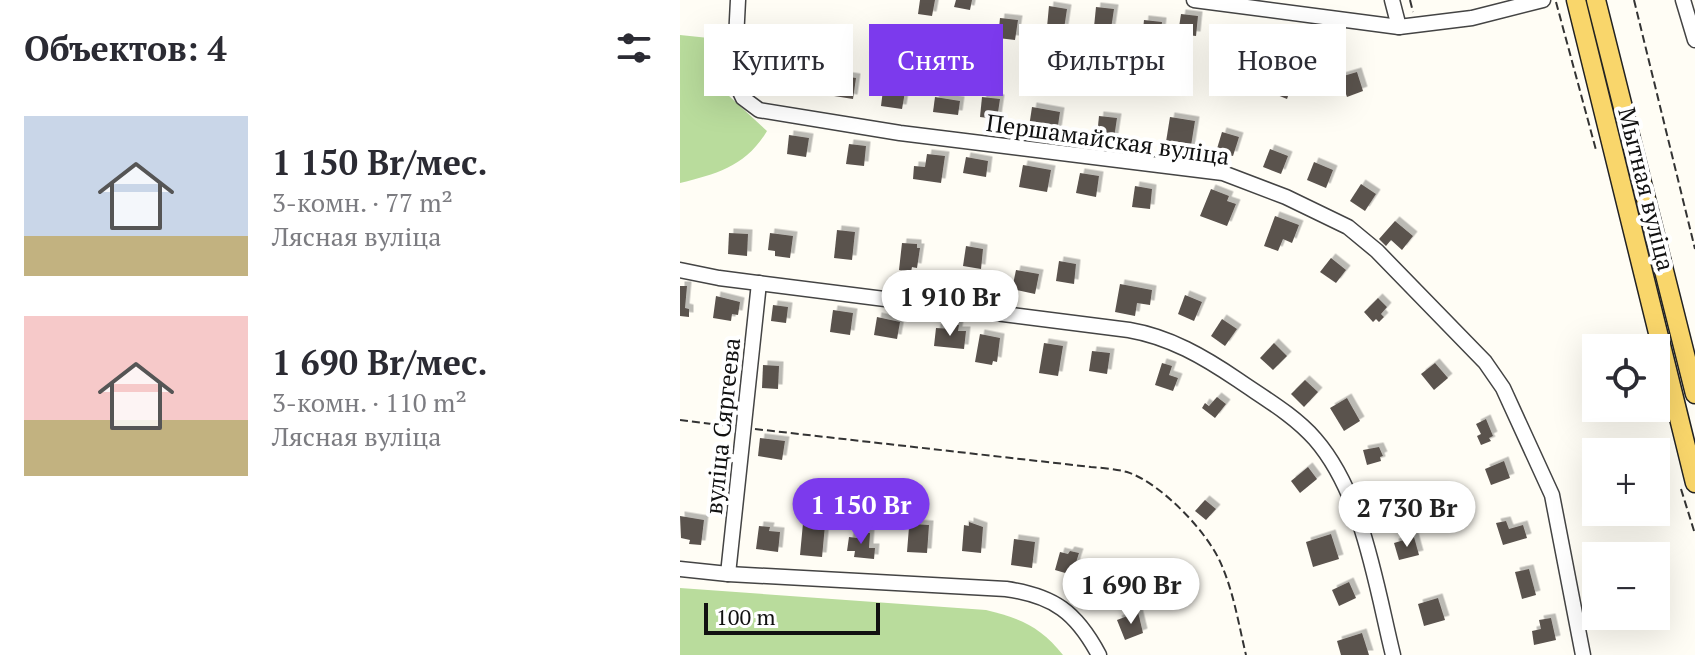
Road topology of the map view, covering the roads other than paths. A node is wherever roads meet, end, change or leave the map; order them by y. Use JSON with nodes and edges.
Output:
{"nodes":[{"id":1,"x":738,"y":0,"type":"edge"},
{"id":2,"x":1194,"y":0,"type":"edge"},
{"id":3,"x":1392,"y":0,"type":"edge"},
{"id":4,"x":1543,"y":0,"type":"edge"},
{"id":5,"x":1576,"y":0,"type":"edge"},
{"id":6,"x":1596,"y":0,"type":"edge"},
{"id":7,"x":1683,"y":0,"type":"edge"},
{"id":8,"x":1399,"y":27,"type":"junction"},
{"id":9,"x":1695,"y":40,"type":"edge"},
{"id":10,"x":680,"y":270,"type":"edge"},
{"id":11,"x":759,"y":283,"type":"junction"},
{"id":12,"x":1695,"y":394,"type":"edge"},
{"id":13,"x":1695,"y":483,"type":"edge"},
{"id":14,"x":680,"y":569,"type":"edge"},
{"id":15,"x":728,"y":574,"type":"junction"},
{"id":16,"x":1099,"y":655,"type":"edge"},
{"id":17,"x":1393,"y":655,"type":"edge"},
{"id":18,"x":1583,"y":655,"type":"edge"}],
"edges":[{"from":1,"to":18,"type":"street","name":"Першамайская вуліца"},
{"from":2,"to":8,"type":"street"},
{"from":3,"to":8,"type":"street"},
{"from":4,"to":8,"type":"street"},
{"from":5,"to":13,"type":"main road","name":"Мытная вуліца"},
{"from":6,"to":12,"type":"main road","name":"Мытная вуліца"},
{"from":7,"to":9,"type":"street"},
{"from":10,"to":11,"type":"street"},
{"from":11,"to":15,"type":"street","name":"вуліца Сяргеева"},
{"from":11,"to":17,"type":"street"},
{"from":14,"to":15,"type":"street"},
{"from":15,"to":16,"type":"street"}]}
